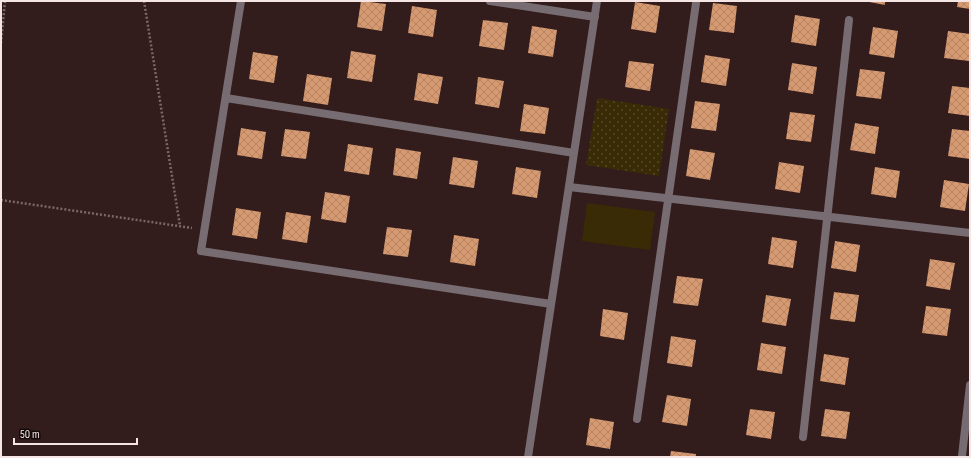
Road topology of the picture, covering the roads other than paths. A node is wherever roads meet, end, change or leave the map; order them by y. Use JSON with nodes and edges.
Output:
{"nodes":[{"id":1,"x":241,"y":1,"type":"edge"},
{"id":2,"x":490,"y":1,"type":"edge"},
{"id":3,"x":597,"y":1,"type":"edge"},
{"id":4,"x":696,"y":3,"type":"dead end"},
{"id":5,"x":595,"y":17,"type":"junction"},
{"id":6,"x":850,"y":20,"type":"dead end"},
{"id":7,"x":226,"y":98,"type":"junction"},
{"id":8,"x":574,"y":153,"type":"junction"},
{"id":9,"x":569,"y":188,"type":"junction"},
{"id":10,"x":668,"y":199,"type":"junction"},
{"id":11,"x":828,"y":217,"type":"junction"},
{"id":12,"x":970,"y":233,"type":"edge"},
{"id":13,"x":551,"y":304,"type":"junction"},
{"id":14,"x":970,"y":384,"type":"edge"},
{"id":15,"x":637,"y":419,"type":"dead end"},
{"id":16,"x":803,"y":437,"type":"dead end"},
{"id":17,"x":962,"y":456,"type":"dead end"},
{"id":18,"x":528,"y":457,"type":"edge"}],
"edges":[{"from":1,"to":7,"type":"street"},
{"from":2,"to":5,"type":"street"},
{"from":3,"to":5,"type":"street"},
{"from":4,"to":10,"type":"street"},
{"from":5,"to":8,"type":"street"},
{"from":6,"to":11,"type":"street"},
{"from":7,"to":8,"type":"street"},
{"from":7,"to":13,"type":"street"},
{"from":8,"to":9,"type":"street"},
{"from":9,"to":10,"type":"street"},
{"from":9,"to":13,"type":"street"},
{"from":10,"to":11,"type":"street"},
{"from":10,"to":15,"type":"street"},
{"from":11,"to":12,"type":"street"},
{"from":11,"to":16,"type":"street"},
{"from":13,"to":18,"type":"street"},
{"from":14,"to":17,"type":"street"}]}
